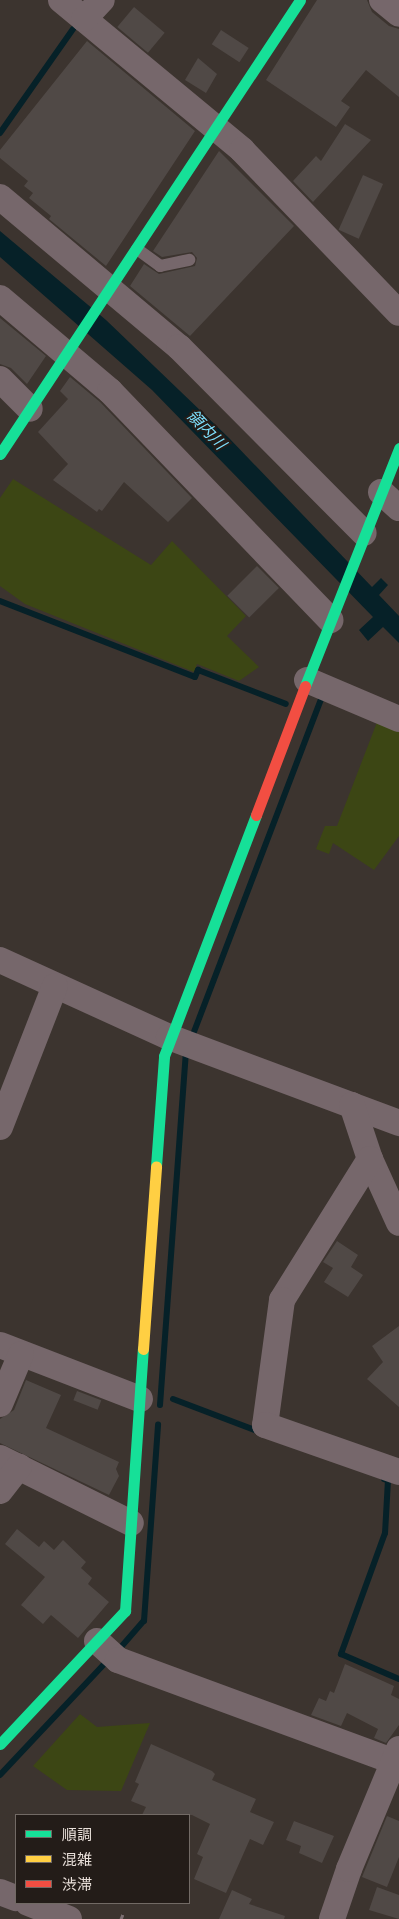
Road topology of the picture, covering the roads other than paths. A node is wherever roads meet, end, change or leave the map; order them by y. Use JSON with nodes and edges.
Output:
{"nodes":[{"id":1,"x":61,"y":0,"type":"edge"},
{"id":2,"x":102,"y":0,"type":"edge"},
{"id":3,"x":300,"y":0,"type":"edge"},
{"id":4,"x":382,"y":0,"type":"edge"},
{"id":5,"x":399,"y":14,"type":"edge"},
{"id":6,"x":84,"y":19,"type":"junction"},
{"id":7,"x":215,"y":128,"type":"junction"},
{"id":8,"x":0,"y":196,"type":"edge"},
{"id":9,"x":137,"y":249,"type":"junction"},
{"id":10,"x":190,"y":260,"type":"dead end"},
{"id":11,"x":106,"y":294,"type":"junction"},
{"id":12,"x":0,"y":298,"type":"edge"},
{"id":13,"x":399,"y":312,"type":"edge"},
{"id":14,"x":72,"y":346,"type":"junction"},
{"id":15,"x":0,"y":379,"type":"edge"},
{"id":16,"x":30,"y":408,"type":"junction"},
{"id":17,"x":399,"y":448,"type":"edge"},
{"id":18,"x":0,"y":454,"type":"edge"},
{"id":19,"x":390,"y":500,"type":"edge"},
{"id":20,"x":363,"y":536,"type":"junction"},
{"id":21,"x":331,"y":617,"type":"junction"},
{"id":22,"x":307,"y":680,"type":"junction"},
{"id":23,"x":399,"y":719,"type":"edge"},
{"id":24,"x":0,"y":960,"type":"edge"},
{"id":25,"x":55,"y":986,"type":"junction"},
{"id":26,"x":169,"y":1037,"type":"junction"},
{"id":27,"x":352,"y":1105,"type":"junction"},
{"id":28,"x":399,"y":1123,"type":"edge"},
{"id":29,"x":0,"y":1127,"type":"edge"},
{"id":30,"x":370,"y":1158,"type":"junction"},
{"id":31,"x":399,"y":1223,"type":"edge"},
{"id":32,"x":11,"y":1349,"type":"edge"},
{"id":33,"x":140,"y":1399,"type":"junction"},
{"id":34,"x":0,"y":1404,"type":"edge"},
{"id":35,"x":10,"y":1462,"type":"edge"},
{"id":36,"x":399,"y":1472,"type":"edge"},
{"id":37,"x":0,"y":1491,"type":"edge"},
{"id":38,"x":131,"y":1522,"type":"junction"},
{"id":39,"x":97,"y":1640,"type":"junction"},
{"id":40,"x":0,"y":1744,"type":"edge"},
{"id":41,"x":395,"y":1755,"type":"edge"},
{"id":42,"x":0,"y":1892,"type":"edge"},
{"id":43,"x":15,"y":1898,"type":"edge"},
{"id":44,"x":31,"y":1904,"type":"edge"},
{"id":45,"x":69,"y":1919,"type":"edge"},
{"id":46,"x":332,"y":1919,"type":"edge"}],
"edges":[{"from":1,"to":6,"type":"street"},
{"from":2,"to":6,"type":"street"},
{"from":3,"to":7,"type":"street"},
{"from":4,"to":5,"type":"street"},
{"from":6,"to":7,"type":"street"},
{"from":7,"to":9,"type":"street"},
{"from":7,"to":13,"type":"street"},
{"from":8,"to":11,"type":"street"},
{"from":9,"to":10,"type":"lane"},
{"from":9,"to":11,"type":"street"},
{"from":11,"to":14,"type":"street"},
{"from":11,"to":20,"type":"street"},
{"from":12,"to":14,"type":"street"},
{"from":14,"to":16,"type":"street"},
{"from":14,"to":21,"type":"street"},
{"from":15,"to":16,"type":"street"},
{"from":16,"to":18,"type":"street"},
{"from":17,"to":19,"type":"street"},
{"from":19,"to":20,"type":"street"},
{"from":20,"to":21,"type":"street"},
{"from":21,"to":22,"type":"street"},
{"from":22,"to":23,"type":"street"},
{"from":22,"to":26,"type":"street"},
{"from":24,"to":25,"type":"street"},
{"from":25,"to":26,"type":"street"},
{"from":25,"to":29,"type":"street"},
{"from":26,"to":27,"type":"street"},
{"from":26,"to":33,"type":"street"},
{"from":27,"to":28,"type":"street"},
{"from":27,"to":30,"type":"street"},
{"from":30,"to":31,"type":"street"},
{"from":30,"to":36,"type":"street"},
{"from":32,"to":33,"type":"street"},
{"from":32,"to":34,"type":"street"},
{"from":33,"to":38,"type":"street"},
{"from":35,"to":37,"type":"street"},
{"from":35,"to":38,"type":"street"},
{"from":38,"to":39,"type":"street"},
{"from":39,"to":40,"type":"street"},
{"from":39,"to":41,"type":"street"},
{"from":41,"to":46,"type":"street"},
{"from":42,"to":43,"type":"street"},
{"from":44,"to":45,"type":"street"}]}
